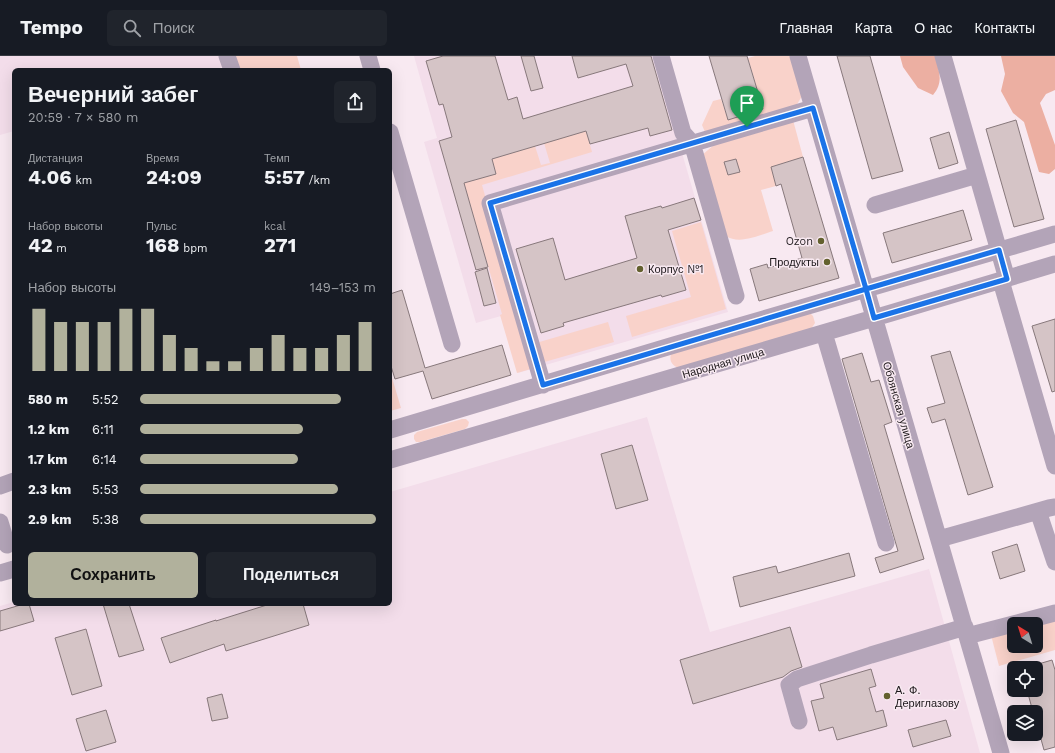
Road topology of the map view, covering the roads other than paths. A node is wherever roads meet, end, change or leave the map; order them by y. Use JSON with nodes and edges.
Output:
{"nodes":[{"id":1,"x":227,"y":56,"type":"edge"},
{"id":2,"x":368,"y":56,"type":"edge"},
{"id":3,"x":661,"y":56,"type":"edge"},
{"id":4,"x":798,"y":56,"type":"edge"},
{"id":5,"x":943,"y":56,"type":"edge"},
{"id":6,"x":231,"y":68,"type":"edge"},
{"id":7,"x":371,"y":68,"type":"edge"},
{"id":8,"x":813,"y":108,"type":"junction"},
{"id":9,"x":392,"y":139,"type":"edge"},
{"id":10,"x":692,"y":143,"type":"junction"},
{"id":11,"x":977,"y":175,"type":"junction"},
{"id":12,"x":875,"y":205,"type":"dead end"},
{"id":13,"x":1055,"y":234,"type":"edge"},
{"id":14,"x":999,"y":250,"type":"junction"},
{"id":15,"x":1055,"y":264,"type":"edge"},
{"id":16,"x":1004,"y":280,"type":"junction"},
{"id":17,"x":866,"y":289,"type":"junction"},
{"id":18,"x":736,"y":296,"type":"dead end"},
{"id":19,"x":874,"y":318,"type":"junction"},
{"id":20,"x":824,"y":333,"type":"junction"},
{"id":21,"x":452,"y":344,"type":"dead end"},
{"id":22,"x":543,"y":385,"type":"junction"},
{"id":23,"x":392,"y":429,"type":"edge"},
{"id":24,"x":392,"y":459,"type":"edge"},
{"id":25,"x":1055,"y":466,"type":"edge"},
{"id":26,"x":12,"y":482,"type":"edge"},
{"id":27,"x":0,"y":486,"type":"edge"},
{"id":28,"x":1055,"y":507,"type":"edge"},
{"id":29,"x":1038,"y":511,"type":"junction"},
{"id":30,"x":0,"y":522,"type":"edge"},
{"id":31,"x":939,"y":539,"type":"junction"},
{"id":32,"x":886,"y":542,"type":"dead end"},
{"id":33,"x":7,"y":545,"type":"edge"},
{"id":34,"x":1055,"y":562,"type":"edge"},
{"id":35,"x":12,"y":570,"type":"edge"},
{"id":36,"x":0,"y":574,"type":"edge"},
{"id":37,"x":1055,"y":613,"type":"edge"},
{"id":38,"x":966,"y":632,"type":"junction"},
{"id":39,"x":799,"y":721,"type":"dead end"},
{"id":40,"x":1001,"y":753,"type":"edge"}],
"edges":[{"from":1,"to":6,"type":"street"},
{"from":2,"to":7,"type":"street"},
{"from":3,"to":10,"type":"street"},
{"from":4,"to":8,"type":"street","name":"Обоянская улица"},
{"from":5,"to":11,"type":"street"},
{"from":8,"to":10,"type":"street"},
{"from":8,"to":17,"type":"street","name":"Обоянская улица"},
{"from":9,"to":21,"type":"street"},
{"from":10,"to":18,"type":"street"},
{"from":10,"to":22,"type":"street"},
{"from":11,"to":12,"type":"street"},
{"from":11,"to":14,"type":"street"},
{"from":13,"to":14,"type":"street"},
{"from":14,"to":16,"type":"street"},
{"from":14,"to":17,"type":"street"},
{"from":15,"to":16,"type":"street","name":"Народная улица"},
{"from":16,"to":19,"type":"street","name":"Народная улица"},
{"from":16,"to":25,"type":"street"},
{"from":17,"to":19,"type":"street","name":"Обоянская улица"},
{"from":17,"to":22,"type":"street"},
{"from":19,"to":20,"type":"street","name":"Народная улица"},
{"from":19,"to":31,"type":"street","name":"Обоянская улица"},
{"from":20,"to":24,"type":"street","name":"Народная улица"},
{"from":20,"to":32,"type":"street"},
{"from":22,"to":23,"type":"street"},
{"from":26,"to":27,"type":"street"},
{"from":28,"to":29,"type":"street"},
{"from":29,"to":31,"type":"street"},
{"from":29,"to":34,"type":"street"},
{"from":30,"to":33,"type":"street"},
{"from":31,"to":38,"type":"street","name":"Обоянская улица"},
{"from":35,"to":36,"type":"street"},
{"from":37,"to":38,"type":"street"},
{"from":38,"to":39,"type":"street"},
{"from":38,"to":40,"type":"street","name":"Обоянская улица"}]}
